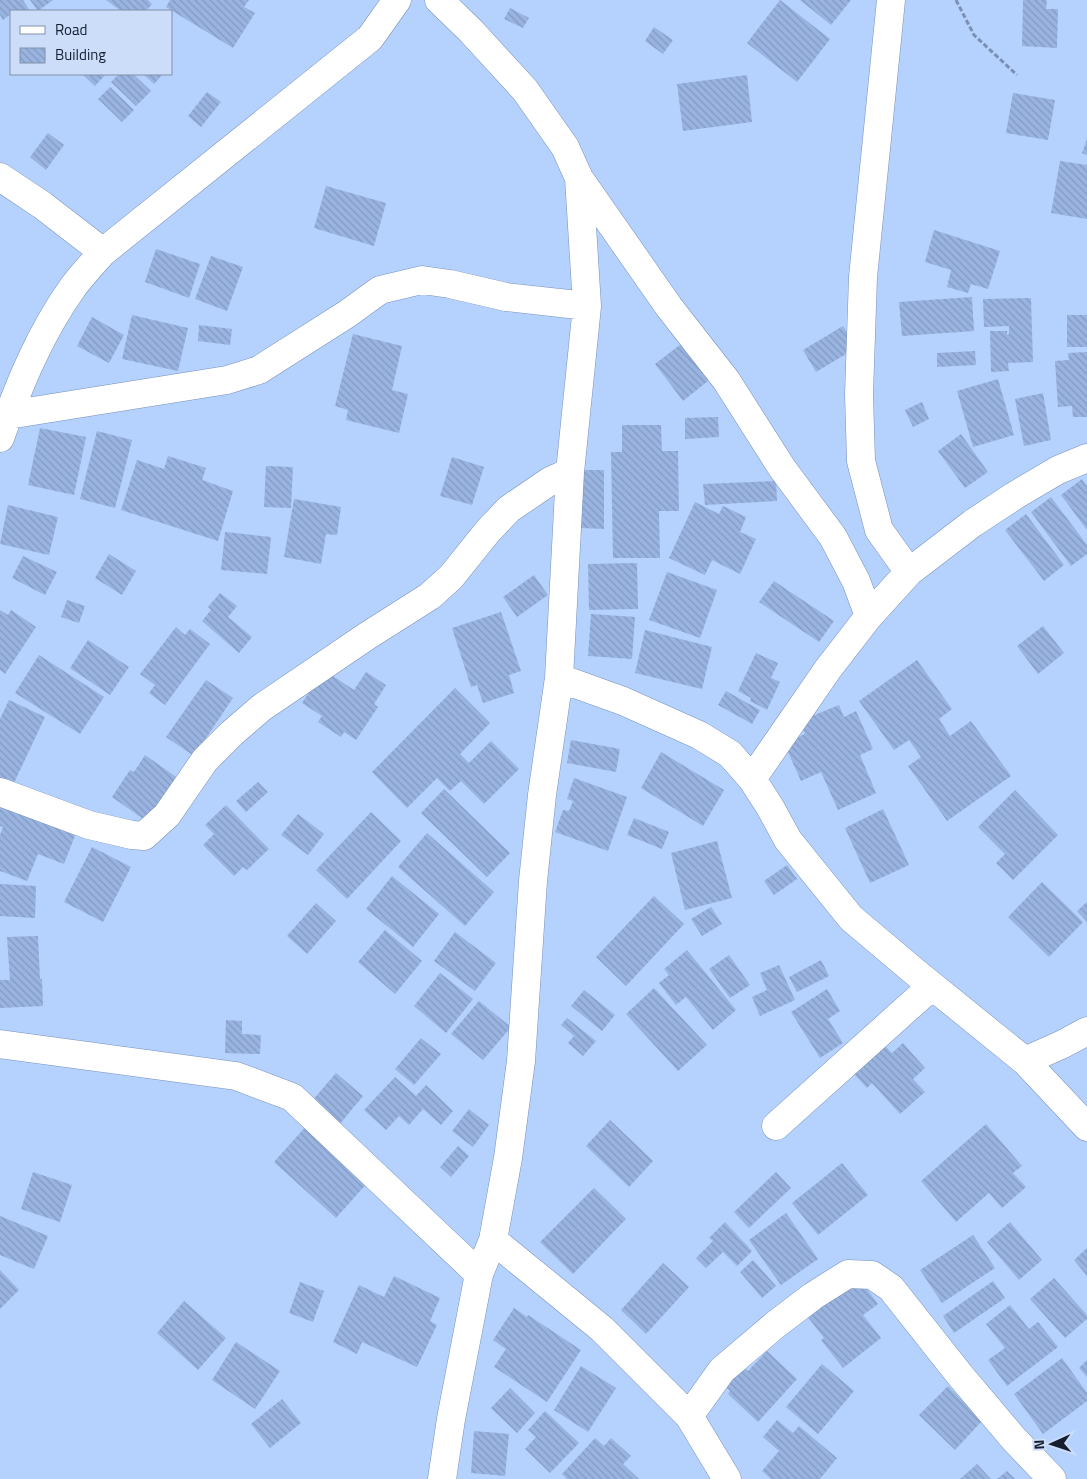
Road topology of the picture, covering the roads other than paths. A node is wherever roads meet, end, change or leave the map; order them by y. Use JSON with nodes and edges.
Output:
{"nodes":[{"id":1,"x":397,"y":0,"type":"edge"},
{"id":2,"x":439,"y":0,"type":"edge"},
{"id":3,"x":891,"y":0,"type":"edge"},
{"id":4,"x":0,"y":177,"type":"edge"},
{"id":5,"x":579,"y":178,"type":"junction"},
{"id":6,"x":103,"y":252,"type":"junction"},
{"id":7,"x":588,"y":306,"type":"junction"},
{"id":8,"x":4,"y":427,"type":"edge"},
{"id":9,"x":1087,"y":458,"type":"edge"},
{"id":10,"x":570,"y":472,"type":"junction"},
{"id":11,"x":908,"y":572,"type":"junction"},
{"id":12,"x":869,"y":616,"type":"junction"},
{"id":13,"x":559,"y":678,"type":"junction"},
{"id":14,"x":752,"y":779,"type":"junction"},
{"id":15,"x":0,"y":792,"type":"edge"},
{"id":16,"x":932,"y":986,"type":"junction"},
{"id":17,"x":1087,"y":1031,"type":"edge"},
{"id":18,"x":0,"y":1044,"type":"edge"},
{"id":19,"x":1026,"y":1061,"type":"junction"},
{"id":20,"x":776,"y":1126,"type":"dead end"},
{"id":21,"x":1087,"y":1127,"type":"edge"},
{"id":22,"x":493,"y":1240,"type":"junction"},
{"id":23,"x":479,"y":1274,"type":"junction"},
{"id":24,"x":689,"y":1416,"type":"junction"},
{"id":25,"x":442,"y":1479,"type":"edge"},
{"id":26,"x":727,"y":1479,"type":"edge"},
{"id":27,"x":1052,"y":1479,"type":"edge"}],
"edges":[{"from":1,"to":6,"type":"street"},
{"from":2,"to":5,"type":"street"},
{"from":3,"to":11,"type":"street"},
{"from":4,"to":6,"type":"street"},
{"from":5,"to":7,"type":"street"},
{"from":5,"to":12,"type":"street"},
{"from":6,"to":8,"type":"street"},
{"from":7,"to":8,"type":"street"},
{"from":7,"to":10,"type":"street"},
{"from":9,"to":11,"type":"street"},
{"from":10,"to":13,"type":"street"},
{"from":10,"to":15,"type":"street"},
{"from":11,"to":12,"type":"street"},
{"from":12,"to":14,"type":"street"},
{"from":13,"to":14,"type":"street"},
{"from":13,"to":22,"type":"street"},
{"from":14,"to":16,"type":"street"},
{"from":16,"to":19,"type":"street"},
{"from":16,"to":20,"type":"street"},
{"from":17,"to":19,"type":"street"},
{"from":18,"to":23,"type":"street"},
{"from":19,"to":21,"type":"street"},
{"from":22,"to":23,"type":"street"},
{"from":22,"to":24,"type":"street"},
{"from":23,"to":25,"type":"street"},
{"from":24,"to":26,"type":"street"},
{"from":24,"to":27,"type":"street"}]}
